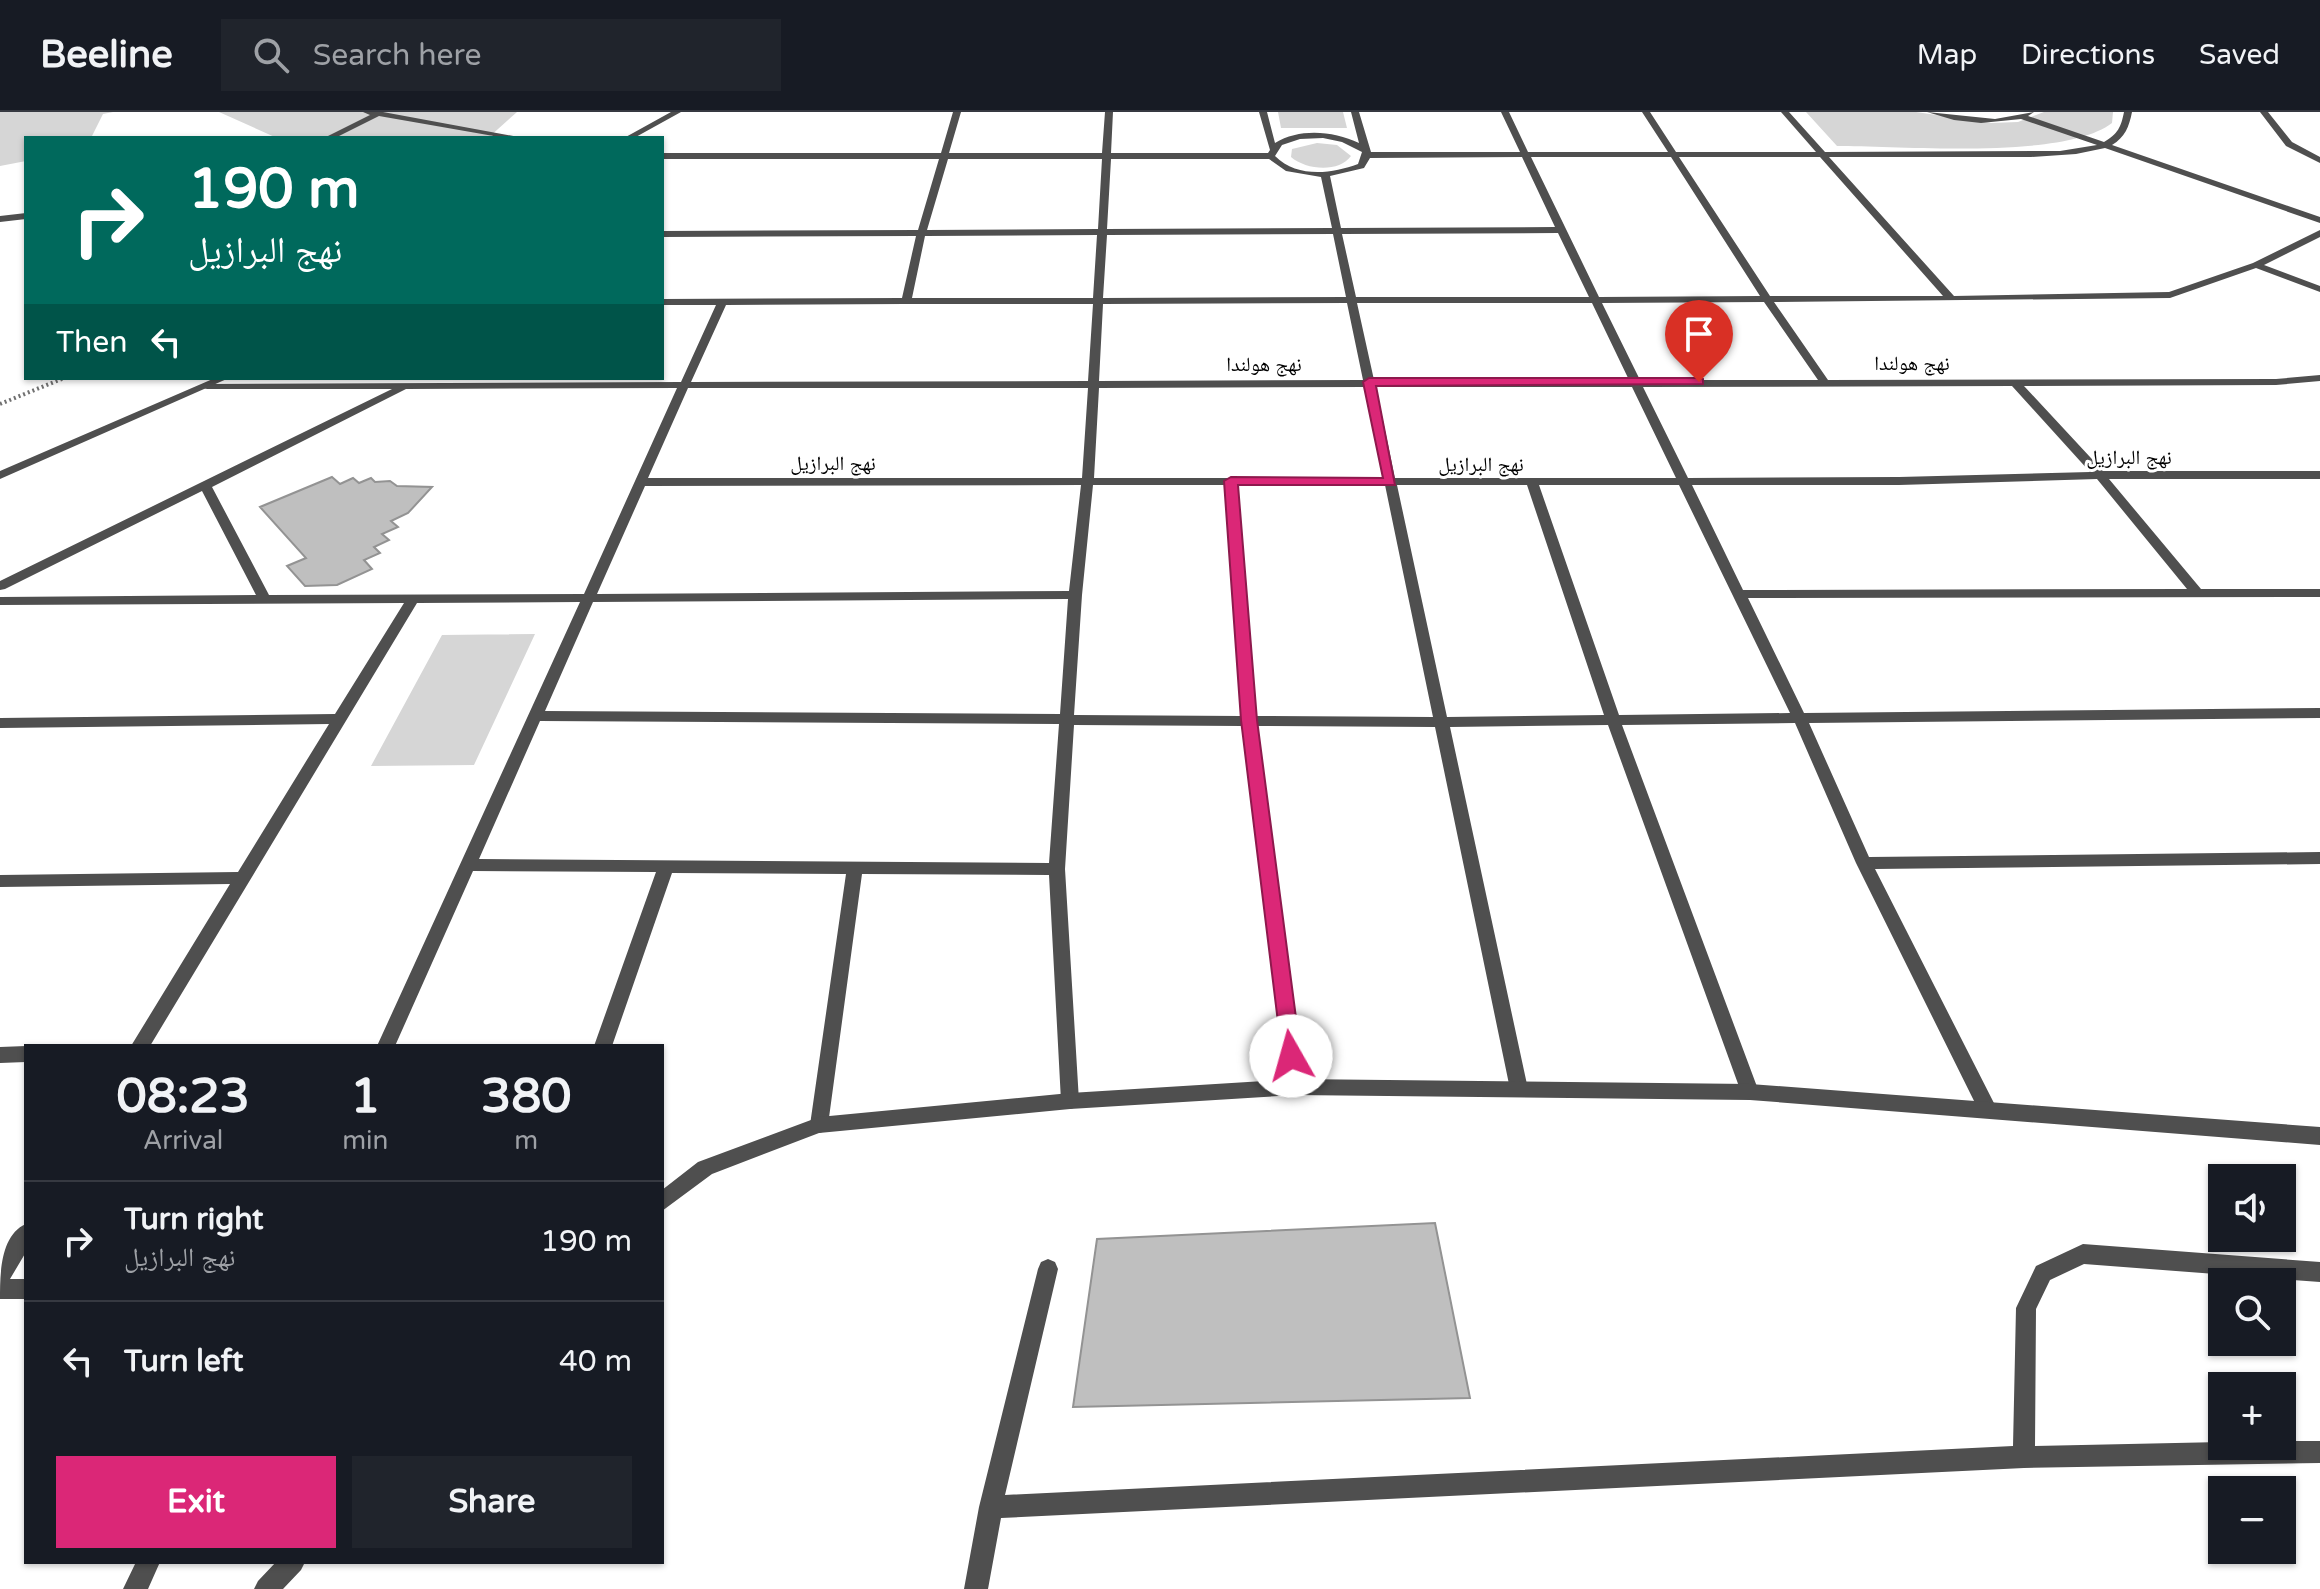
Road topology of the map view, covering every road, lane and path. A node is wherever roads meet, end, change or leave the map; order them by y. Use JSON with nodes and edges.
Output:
{"nodes":[{"id":1,"x":677,"y":112,"type":"edge"},
{"id":2,"x":957,"y":112,"type":"edge"},
{"id":3,"x":1109,"y":112,"type":"edge"},
{"id":4,"x":1263,"y":112,"type":"edge"},
{"id":5,"x":1355,"y":112,"type":"edge"},
{"id":6,"x":1505,"y":112,"type":"edge"},
{"id":7,"x":1646,"y":112,"type":"edge"},
{"id":8,"x":1785,"y":112,"type":"edge"},
{"id":9,"x":1931,"y":112,"type":"edge"},
{"id":10,"x":2128,"y":112,"type":"edge"},
{"id":11,"x":2264,"y":112,"type":"edge"},
{"id":12,"x":374,"y":113,"type":"edge"},
{"id":13,"x":2026,"y":114,"type":"edge"},
{"id":14,"x":332,"y":136,"type":"edge"},
{"id":15,"x":508,"y":136,"type":"edge"},
{"id":16,"x":632,"y":136,"type":"edge"},
{"id":17,"x":2111,"y":145,"type":"junction"},
{"id":18,"x":1272,"y":152,"type":"junction"},
{"id":19,"x":1366,"y":153,"type":"junction"},
{"id":20,"x":1526,"y":155,"type":"junction"},
{"id":21,"x":1674,"y":155,"type":"junction"},
{"id":22,"x":1823,"y":155,"type":"junction"},
{"id":23,"x":664,"y":156,"type":"edge"},
{"id":24,"x":942,"y":158,"type":"junction"},
{"id":25,"x":1105,"y":158,"type":"junction"},
{"id":26,"x":2320,"y":160,"type":"edge"},
{"id":27,"x":1325,"y":174,"type":"junction"},
{"id":28,"x":24,"y":216,"type":"edge"},
{"id":29,"x":0,"y":219,"type":"edge"},
{"id":30,"x":2320,"y":220,"type":"edge"},
{"id":31,"x":1561,"y":230,"type":"junction"},
{"id":32,"x":1337,"y":231,"type":"junction"},
{"id":33,"x":1100,"y":233,"type":"junction"},
{"id":34,"x":2320,"y":233,"type":"edge"},
{"id":35,"x":664,"y":234,"type":"edge"},
{"id":36,"x":921,"y":234,"type":"junction"},
{"id":37,"x":2256,"y":265,"type":"junction"},
{"id":38,"x":2320,"y":289,"type":"edge"},
{"id":39,"x":1766,"y":298,"type":"junction"},
{"id":40,"x":1594,"y":299,"type":"junction"},
{"id":41,"x":1951,"y":299,"type":"junction"},
{"id":42,"x":1352,"y":300,"type":"junction"},
{"id":43,"x":664,"y":302,"type":"edge"},
{"id":44,"x":722,"y":302,"type":"junction"},
{"id":45,"x":906,"y":302,"type":"junction"},
{"id":46,"x":1097,"y":302,"type":"junction"},
{"id":47,"x":2320,"y":378,"type":"edge"},
{"id":48,"x":59,"y":380,"type":"edge"},
{"id":49,"x":220,"y":380,"type":"edge"},
{"id":50,"x":1824,"y":381,"type":"junction"},
{"id":51,"x":1093,"y":382,"type":"junction"},
{"id":52,"x":1369,"y":382,"type":"junction"},
{"id":53,"x":1636,"y":382,"type":"junction"},
{"id":54,"x":2015,"y":382,"type":"junction"},
{"id":55,"x":207,"y":386,"type":"junction"},
{"id":56,"x":405,"y":386,"type":"junction"},
{"id":57,"x":685,"y":386,"type":"junction"},
{"id":58,"x":0,"y":404,"type":"edge"},
{"id":59,"x":0,"y":475,"type":"edge"},
{"id":60,"x":2100,"y":475,"type":"junction"},
{"id":61,"x":2320,"y":475,"type":"edge"},
{"id":62,"x":1088,"y":480,"type":"junction"},
{"id":63,"x":1684,"y":480,"type":"junction"},
{"id":64,"x":1231,"y":481,"type":"junction"},
{"id":65,"x":1532,"y":481,"type":"junction"},
{"id":66,"x":643,"y":482,"type":"junction"},
{"id":67,"x":1391,"y":482,"type":"junction"},
{"id":68,"x":206,"y":487,"type":"junction"},
{"id":69,"x":0,"y":586,"type":"edge"},
{"id":70,"x":2196,"y":592,"type":"junction"},
{"id":71,"x":2320,"y":593,"type":"edge"},
{"id":72,"x":1739,"y":594,"type":"junction"},
{"id":73,"x":1075,"y":595,"type":"junction"},
{"id":74,"x":590,"y":596,"type":"junction"},
{"id":75,"x":265,"y":600,"type":"junction"},
{"id":76,"x":412,"y":600,"type":"junction"},
{"id":77,"x":0,"y":601,"type":"edge"},
{"id":78,"x":537,"y":716,"type":"junction"},
{"id":79,"x":2318,"y":716,"type":"edge"},
{"id":80,"x":1799,"y":717,"type":"junction"},
{"id":81,"x":1068,"y":718,"type":"junction"},
{"id":82,"x":338,"y":719,"type":"junction"},
{"id":83,"x":1249,"y":720,"type":"junction"},
{"id":84,"x":1613,"y":720,"type":"junction"},
{"id":85,"x":1441,"y":722,"type":"junction"},
{"id":86,"x":0,"y":723,"type":"edge"},
{"id":87,"x":2320,"y":858,"type":"edge"},
{"id":88,"x":1864,"y":863,"type":"junction"},
{"id":89,"x":470,"y":865,"type":"junction"},
{"id":90,"x":666,"y":866,"type":"junction"},
{"id":91,"x":855,"y":867,"type":"junction"},
{"id":92,"x":1057,"y":869,"type":"junction"},
{"id":93,"x":239,"y":878,"type":"junction"},
{"id":94,"x":0,"y":881,"type":"edge"},
{"id":95,"x":141,"y":1044,"type":"edge"},
{"id":96,"x":387,"y":1044,"type":"edge"},
{"id":97,"x":604,"y":1044,"type":"edge"},
{"id":98,"x":24,"y":1054,"type":"edge"},
{"id":99,"x":0,"y":1055,"type":"edge"},
{"id":100,"x":1295,"y":1087,"type":"junction"},
{"id":101,"x":1519,"y":1089,"type":"junction"},
{"id":102,"x":1750,"y":1092,"type":"junction"},
{"id":103,"x":1070,"y":1101,"type":"junction"},
{"id":104,"x":1988,"y":1109,"type":"junction"},
{"id":105,"x":819,"y":1125,"type":"junction"},
{"id":106,"x":2320,"y":1136,"type":"edge"},
{"id":107,"x":664,"y":1200,"type":"edge"},
{"id":108,"x":24,"y":1237,"type":"edge"},
{"id":109,"x":1048,"y":1269,"type":"dead end"},
{"id":110,"x":2320,"y":1272,"type":"edge"},
{"id":111,"x":0,"y":1276,"type":"edge"},
{"id":112,"x":0,"y":1289,"type":"edge"},
{"id":113,"x":24,"y":1289,"type":"edge"},
{"id":114,"x":2320,"y":1452,"type":"edge"},
{"id":115,"x":2024,"y":1457,"type":"junction"},
{"id":116,"x":991,"y":1507,"type":"junction"},
{"id":117,"x":147,"y":1564,"type":"edge"},
{"id":118,"x":291,"y":1564,"type":"edge"},
{"id":119,"x":135,"y":1589,"type":"edge"},
{"id":120,"x":266,"y":1589,"type":"edge"},
{"id":121,"x":976,"y":1589,"type":"edge"}],
"edges":[{"from":1,"to":16,"type":"street"},
{"from":2,"to":24,"type":"street"},
{"from":3,"to":25,"type":"street"},
{"from":4,"to":18,"type":"street"},
{"from":5,"to":19,"type":"street"},
{"from":6,"to":20,"type":"street"},
{"from":7,"to":21,"type":"street"},
{"from":8,"to":22,"type":"street"},
{"from":9,"to":13,"type":"street"},
{"from":10,"to":17,"type":"street"},
{"from":11,"to":26,"type":"street"},
{"from":12,"to":14,"type":"street"},
{"from":12,"to":15,"type":"street"},
{"from":13,"to":17,"type":"street"},
{"from":17,"to":22,"type":"street"},
{"from":17,"to":30,"type":"street"},
{"from":18,"to":19,"type":"street"},
{"from":18,"to":25,"type":"street"},
{"from":18,"to":27,"type":"street"},
{"from":19,"to":20,"type":"street"},
{"from":19,"to":27,"type":"street"},
{"from":20,"to":21,"type":"street"},
{"from":20,"to":31,"type":"street"},
{"from":21,"to":22,"type":"street"},
{"from":21,"to":39,"type":"street"},
{"from":22,"to":41,"type":"street"},
{"from":23,"to":24,"type":"street"},
{"from":24,"to":25,"type":"street"},
{"from":24,"to":36,"type":"street"},
{"from":25,"to":33,"type":"street"},
{"from":27,"to":32,"type":"street"},
{"from":28,"to":29,"type":"street"},
{"from":31,"to":32,"type":"street"},
{"from":31,"to":40,"type":"street"},
{"from":32,"to":33,"type":"street"},
{"from":32,"to":42,"type":"street"},
{"from":33,"to":36,"type":"street"},
{"from":33,"to":46,"type":"street"},
{"from":34,"to":37,"type":"street"},
{"from":35,"to":36,"type":"street"},
{"from":36,"to":45,"type":"street"},
{"from":37,"to":38,"type":"street"},
{"from":37,"to":41,"type":"street"},
{"from":39,"to":40,"type":"street"},
{"from":39,"to":41,"type":"street"},
{"from":39,"to":50,"type":"street"},
{"from":40,"to":42,"type":"street"},
{"from":40,"to":53,"type":"street"},
{"from":42,"to":46,"type":"street"},
{"from":42,"to":52,"type":"street"},
{"from":43,"to":44,"type":"street"},
{"from":44,"to":45,"type":"street"},
{"from":44,"to":57,"type":"street"},
{"from":45,"to":46,"type":"street"},
{"from":46,"to":51,"type":"street"},
{"from":47,"to":54,"type":"street","name":"نهج هولندا"},
{"from":48,"to":58,"type":"path"},
{"from":49,"to":55,"type":"street"},
{"from":50,"to":53,"type":"street","name":"نهج هولندا"},
{"from":50,"to":54,"type":"street","name":"نهج هولندا"},
{"from":51,"to":52,"type":"street","name":"نهج هولندا"},
{"from":51,"to":57,"type":"street","name":"نهج هولندا"},
{"from":51,"to":62,"type":"street"},
{"from":52,"to":53,"type":"street","name":"نهج هولندا"},
{"from":52,"to":67,"type":"street"},
{"from":53,"to":63,"type":"street"},
{"from":54,"to":60,"type":"street"},
{"from":55,"to":56,"type":"street","name":"نهج هولندا"},
{"from":55,"to":59,"type":"street"},
{"from":56,"to":57,"type":"street","name":"نهج هولندا"},
{"from":56,"to":68,"type":"street"},
{"from":57,"to":66,"type":"street"},
{"from":60,"to":61,"type":"street","name":"نهج البرازيل"},
{"from":60,"to":63,"type":"street","name":"نهج البرازيل"},
{"from":60,"to":70,"type":"street"},
{"from":62,"to":64,"type":"street","name":"نهج البرازيل"},
{"from":62,"to":66,"type":"street","name":"نهج البرازيل"},
{"from":62,"to":73,"type":"street"},
{"from":63,"to":65,"type":"street","name":"نهج البرازيل"},
{"from":63,"to":72,"type":"street"},
{"from":64,"to":67,"type":"street","name":"نهج البرازيل"},
{"from":64,"to":83,"type":"street"},
{"from":65,"to":67,"type":"street","name":"نهج البرازيل"},
{"from":65,"to":84,"type":"street"},
{"from":66,"to":74,"type":"street"},
{"from":67,"to":85,"type":"street"},
{"from":68,"to":69,"type":"street"},
{"from":68,"to":75,"type":"street"},
{"from":70,"to":71,"type":"street"},
{"from":70,"to":72,"type":"street"},
{"from":72,"to":80,"type":"street"},
{"from":73,"to":74,"type":"street"},
{"from":73,"to":81,"type":"street"},
{"from":74,"to":76,"type":"street"},
{"from":74,"to":78,"type":"street"},
{"from":75,"to":76,"type":"street"},
{"from":75,"to":77,"type":"street"},
{"from":76,"to":82,"type":"street"},
{"from":78,"to":81,"type":"street"},
{"from":78,"to":89,"type":"street"},
{"from":79,"to":80,"type":"street"},
{"from":80,"to":84,"type":"street"},
{"from":80,"to":88,"type":"street"},
{"from":81,"to":83,"type":"street"},
{"from":81,"to":92,"type":"street"},
{"from":82,"to":86,"type":"street"},
{"from":82,"to":93,"type":"street"},
{"from":83,"to":85,"type":"street"},
{"from":83,"to":100,"type":"street"},
{"from":84,"to":85,"type":"street"},
{"from":84,"to":102,"type":"street"},
{"from":85,"to":101,"type":"street"},
{"from":87,"to":88,"type":"street"},
{"from":88,"to":104,"type":"street"},
{"from":89,"to":90,"type":"street"},
{"from":89,"to":96,"type":"street"},
{"from":90,"to":91,"type":"street"},
{"from":90,"to":97,"type":"street"},
{"from":91,"to":92,"type":"street"},
{"from":91,"to":105,"type":"street"},
{"from":92,"to":103,"type":"street"},
{"from":93,"to":94,"type":"street"},
{"from":93,"to":95,"type":"street"},
{"from":98,"to":99,"type":"street"},
{"from":100,"to":101,"type":"street"},
{"from":100,"to":103,"type":"street"},
{"from":101,"to":102,"type":"street"},
{"from":102,"to":104,"type":"street"},
{"from":103,"to":105,"type":"street"},
{"from":104,"to":106,"type":"street"},
{"from":105,"to":107,"type":"street"},
{"from":108,"to":111,"type":"street"},
{"from":109,"to":116,"type":"street"},
{"from":110,"to":115,"type":"street"},
{"from":112,"to":113,"type":"street"},
{"from":114,"to":115,"type":"street"},
{"from":115,"to":116,"type":"street"},
{"from":116,"to":121,"type":"street"},
{"from":117,"to":119,"type":"street"},
{"from":118,"to":120,"type":"street"}]}
